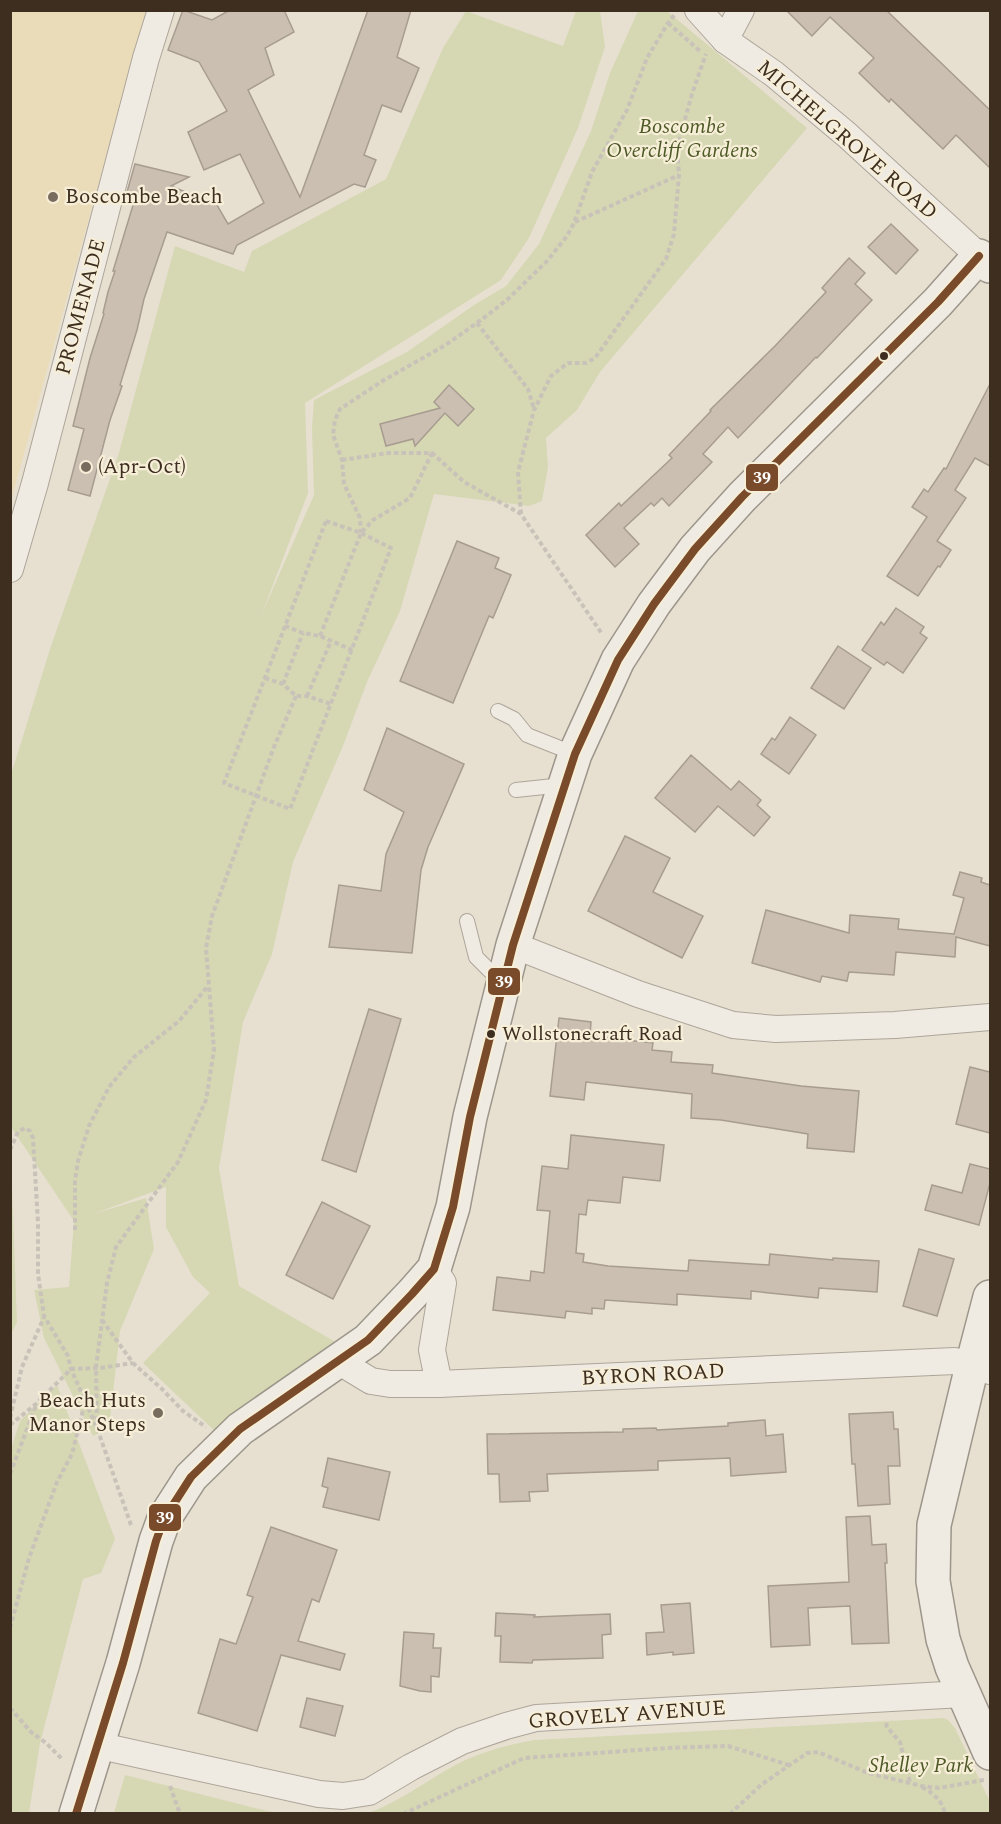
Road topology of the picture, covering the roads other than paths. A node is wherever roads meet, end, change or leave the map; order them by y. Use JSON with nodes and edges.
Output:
{"nodes":[{"id":1,"x":160,"y":10,"type":"edge"},
{"id":2,"x":698,"y":10,"type":"edge"},
{"id":3,"x":741,"y":10,"type":"edge"},
{"id":4,"x":722,"y":37,"type":"junction"},
{"id":5,"x":985,"y":261,"type":"edge"},
{"id":6,"x":10,"y":569,"type":"edge"},
{"id":7,"x":498,"y":711,"type":"dead end"},
{"id":8,"x":575,"y":754,"type":"junction"},
{"id":9,"x":565,"y":785,"type":"junction"},
{"id":10,"x":516,"y":790,"type":"dead end"},
{"id":11,"x":467,"y":921,"type":"dead end"},
{"id":12,"x":513,"y":945,"type":"junction"},
{"id":13,"x":503,"y":983,"type":"junction"},
{"id":14,"x":990,"y":1017,"type":"edge"},
{"id":15,"x":434,"y":1269,"type":"junction"},
{"id":16,"x":990,"y":1297,"type":"edge"},
{"id":17,"x":338,"y":1361,"type":"junction"},
{"id":18,"x":981,"y":1369,"type":"edge"},
{"id":19,"x":439,"y":1384,"type":"junction"},
{"id":20,"x":963,"y":1694,"type":"junction"},
{"id":21,"x":96,"y":1745,"type":"junction"},
{"id":22,"x":990,"y":1753,"type":"edge"},
{"id":23,"x":76,"y":1814,"type":"edge"}],
"edges":[{"from":1,"to":6,"type":"street","name":"PROMENADE"},
{"from":2,"to":4,"type":"street","name":"MICHELGROVE ROAD"},
{"from":3,"to":4,"type":"street"},
{"from":4,"to":5,"type":"street","name":"MICHELGROVE ROAD"},
{"from":5,"to":8,"type":"street"},
{"from":7,"to":8,"type":"lane"},
{"from":8,"to":9,"type":"street"},
{"from":9,"to":10,"type":"lane"},
{"from":9,"to":12,"type":"street"},
{"from":11,"to":13,"type":"lane"},
{"from":12,"to":13,"type":"street"},
{"from":12,"to":14,"type":"street"},
{"from":13,"to":15,"type":"street"},
{"from":15,"to":17,"type":"street"},
{"from":15,"to":19,"type":"street"},
{"from":16,"to":18,"type":"street"},
{"from":17,"to":19,"type":"street","name":"BYRON ROAD"},
{"from":17,"to":21,"type":"street"},
{"from":18,"to":19,"type":"street","name":"BYRON ROAD"},
{"from":18,"to":20,"type":"street"},
{"from":20,"to":21,"type":"street","name":"GROVELY AVENUE"},
{"from":20,"to":22,"type":"street"},
{"from":21,"to":23,"type":"street"}]}
